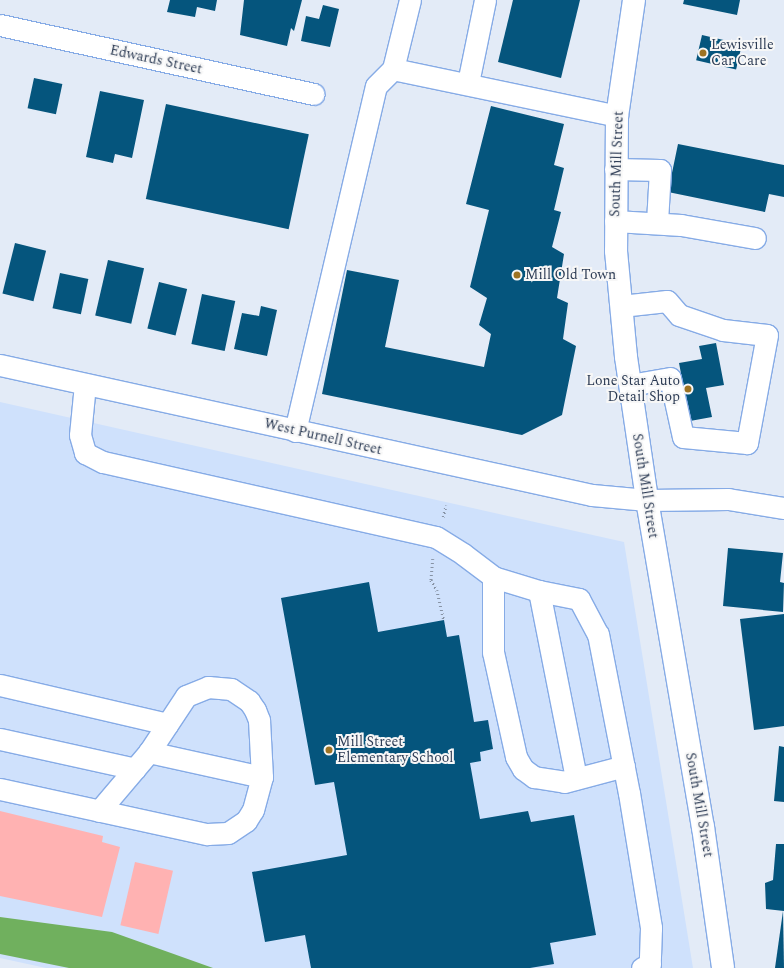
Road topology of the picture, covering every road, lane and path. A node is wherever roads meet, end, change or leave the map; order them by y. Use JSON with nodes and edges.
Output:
{"nodes":[{"id":1,"x":410,"y":0,"type":"edge"},
{"id":2,"x":485,"y":0,"type":"edge"},
{"id":3,"x":634,"y":0,"type":"edge"},
{"id":4,"x":0,"y":25,"type":"edge"},
{"id":5,"x":394,"y":68,"type":"junction"},
{"id":6,"x":468,"y":83,"type":"junction"},
{"id":7,"x":313,"y":94,"type":"dead end"},
{"id":8,"x":617,"y":116,"type":"junction"},
{"id":9,"x":615,"y":169,"type":"junction"},
{"id":10,"x":616,"y":220,"type":"junction"},
{"id":11,"x":657,"y":222,"type":"junction"},
{"id":12,"x":755,"y":238,"type":"dead end"},
{"id":13,"x":621,"y":306,"type":"junction"},
{"id":14,"x":0,"y":365,"type":"edge"},
{"id":15,"x":85,"y":384,"type":"junction"},
{"id":16,"x":630,"y":385,"type":"junction"},
{"id":17,"x":295,"y":431,"type":"junction"},
{"id":18,"x":647,"y":500,"type":"junction"},
{"id":19,"x":784,"y":508,"type":"edge"},
{"id":20,"x":493,"y":577,"type":"junction"},
{"id":21,"x":538,"y":591,"type":"junction"},
{"id":22,"x":0,"y":685,"type":"edge"},
{"id":23,"x":168,"y":724,"type":"junction"},
{"id":24,"x":0,"y":739,"type":"edge"},
{"id":25,"x":149,"y":752,"type":"junction"},
{"id":26,"x":624,"y":766,"type":"junction"},
{"id":27,"x":135,"y":769,"type":"junction"},
{"id":28,"x":262,"y":778,"type":"junction"},
{"id":29,"x":576,"y":778,"type":"junction"},
{"id":30,"x":0,"y":789,"type":"edge"},
{"id":31,"x":99,"y":811,"type":"junction"},
{"id":32,"x":642,"y":968,"type":"edge"},
{"id":33,"x":723,"y":968,"type":"edge"}],
"edges":[{"from":1,"to":5,"type":"street"},
{"from":2,"to":6,"type":"street"},
{"from":3,"to":8,"type":"main road","name":"South Mill Street"},
{"from":4,"to":7,"type":"street","name":"Edwards Street"},
{"from":5,"to":6,"type":"street"},
{"from":5,"to":17,"type":"street"},
{"from":6,"to":8,"type":"street"},
{"from":8,"to":9,"type":"main road","name":"South Mill Street"},
{"from":9,"to":10,"type":"main road","name":"South Mill Street"},
{"from":9,"to":11,"type":"street"},
{"from":10,"to":11,"type":"street"},
{"from":10,"to":13,"type":"main road","name":"South Mill Street"},
{"from":11,"to":12,"type":"street"},
{"from":13,"to":16,"type":"main road","name":"South Mill Street"},
{"from":13,"to":16,"type":"street"},
{"from":14,"to":15,"type":"street","name":"West Purnell Street"},
{"from":15,"to":17,"type":"street","name":"West Purnell Street"},
{"from":15,"to":20,"type":"street"},
{"from":16,"to":18,"type":"main road","name":"South Mill Street"},
{"from":17,"to":18,"type":"street","name":"West Purnell Street"},
{"from":18,"to":19,"type":"street","name":"West Purnell Street"},
{"from":18,"to":33,"type":"main road","name":"South Mill Street"},
{"from":20,"to":21,"type":"street"},
{"from":20,"to":29,"type":"street"},
{"from":21,"to":26,"type":"street"},
{"from":21,"to":29,"type":"street"},
{"from":22,"to":23,"type":"street"},
{"from":23,"to":25,"type":"street"},
{"from":23,"to":28,"type":"street"},
{"from":24,"to":27,"type":"street"},
{"from":25,"to":27,"type":"street"},
{"from":25,"to":28,"type":"street"},
{"from":26,"to":29,"type":"street"},
{"from":26,"to":32,"type":"street"},
{"from":27,"to":31,"type":"street"},
{"from":28,"to":31,"type":"street"},
{"from":30,"to":31,"type":"street"}]}
